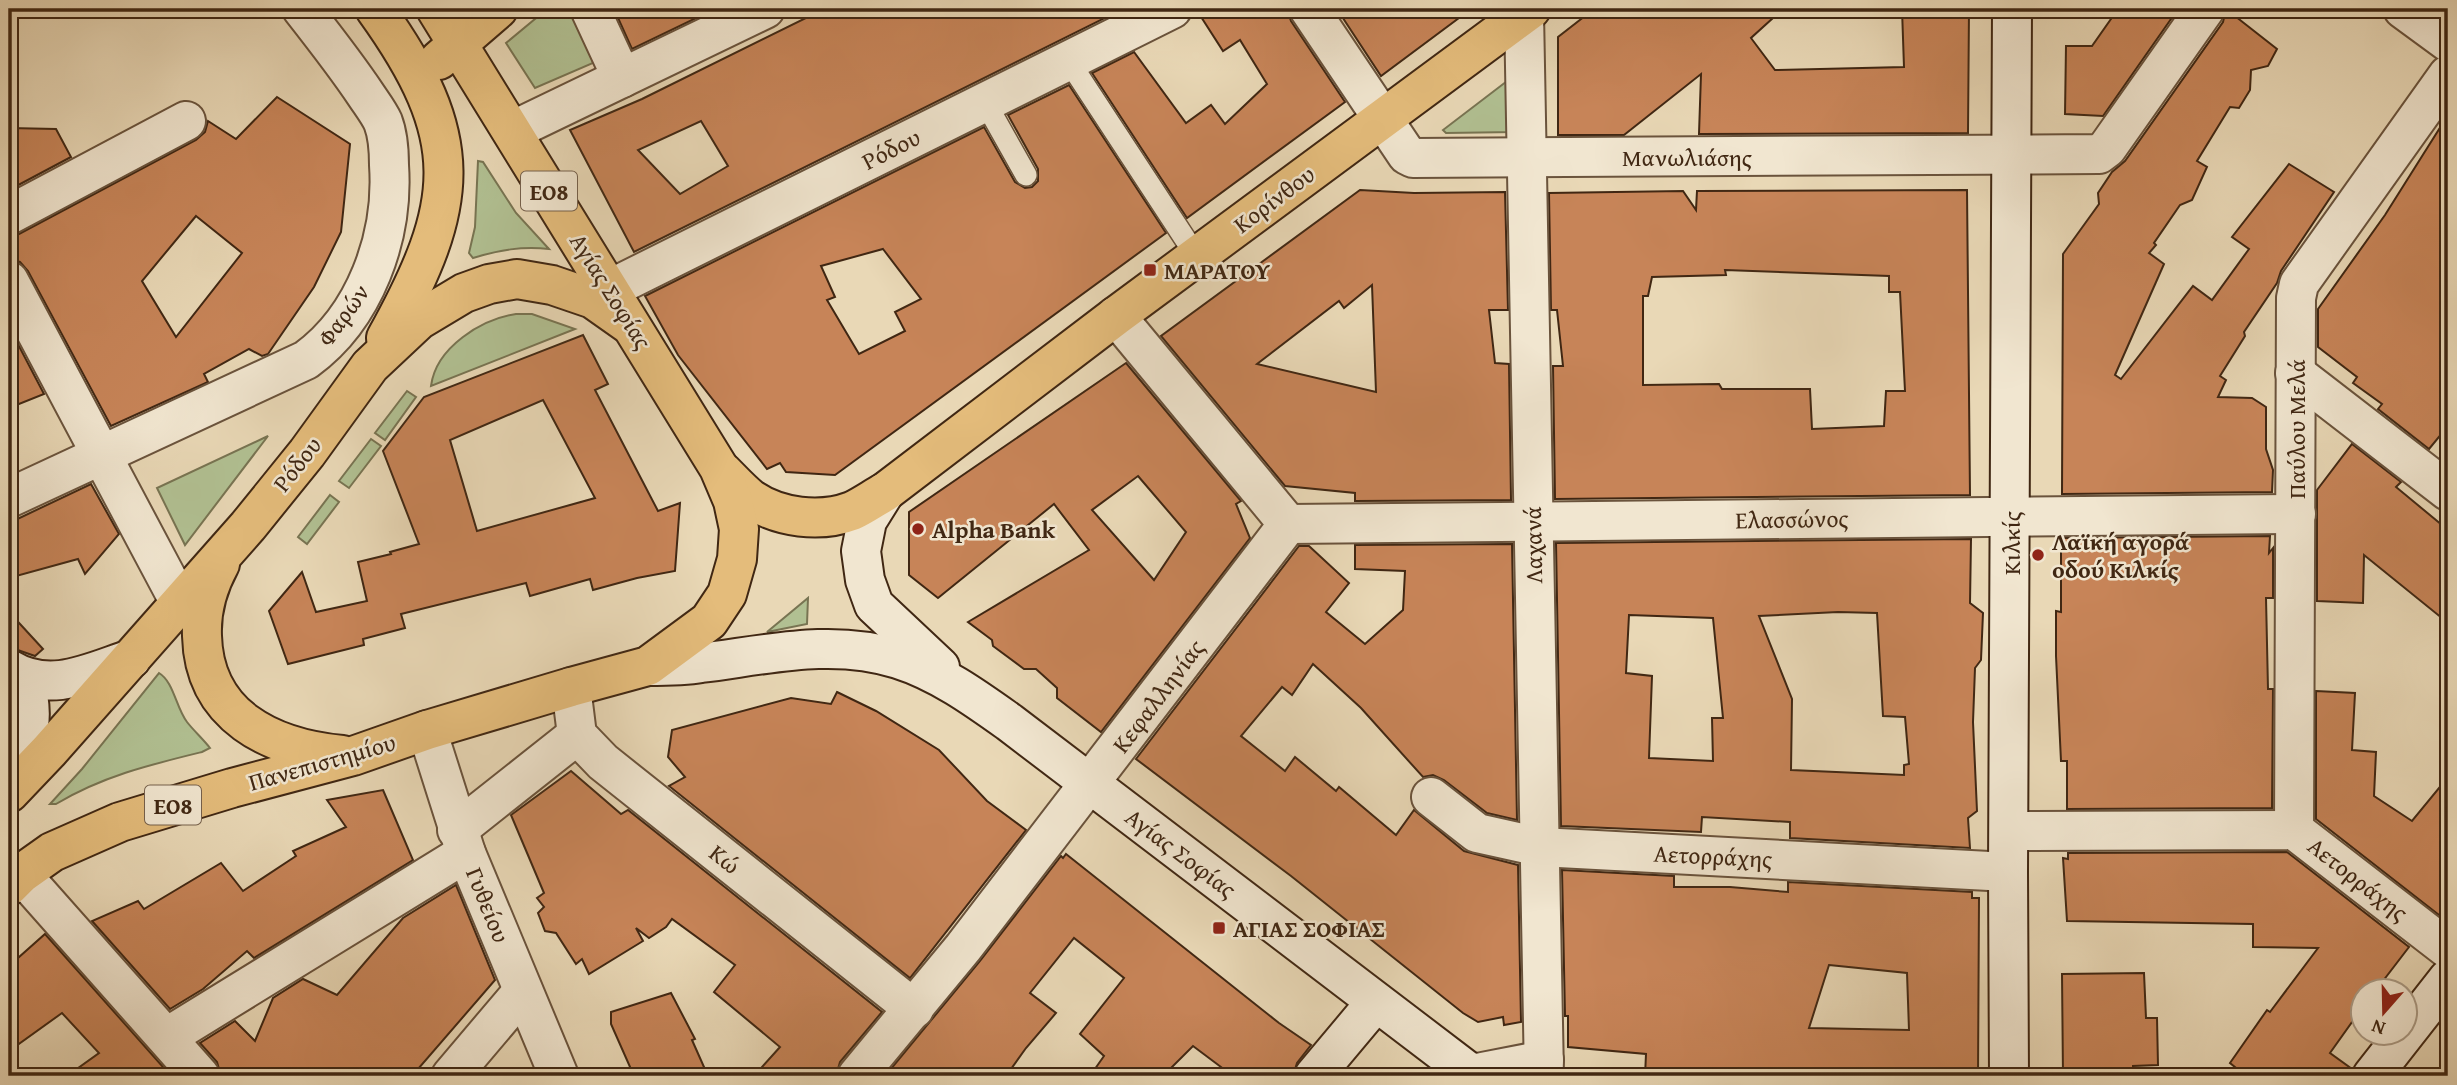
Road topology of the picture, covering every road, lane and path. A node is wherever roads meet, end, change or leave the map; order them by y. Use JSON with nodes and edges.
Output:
{"nodes":[{"id":1,"x":302,"y":9,"type":"edge"},
{"id":2,"x":375,"y":9,"type":"edge"},
{"id":3,"x":436,"y":9,"type":"edge"},
{"id":4,"x":590,"y":9,"type":"edge"},
{"id":5,"x":765,"y":9,"type":"edge"},
{"id":6,"x":1172,"y":9,"type":"edge"},
{"id":7,"x":1309,"y":9,"type":"edge"},
{"id":8,"x":2012,"y":9,"type":"edge"},
{"id":9,"x":2205,"y":9,"type":"edge"},
{"id":10,"x":2403,"y":9,"type":"edge"},
{"id":11,"x":1528,"y":11,"type":"edge"},
{"id":12,"x":476,"y":23,"type":"edge"},
{"id":13,"x":2448,"y":42,"type":"edge"},
{"id":14,"x":1069,"y":60,"type":"junction"},
{"id":15,"x":2448,"y":75,"type":"edge"},
{"id":16,"x":419,"y":78,"type":"junction"},
{"id":17,"x":622,"y":78,"type":"junction"},
{"id":18,"x":985,"y":102,"type":"junction"},
{"id":19,"x":378,"y":113,"type":"junction"},
{"id":20,"x":1382,"y":119,"type":"junction"},
{"id":21,"x":186,"y":121,"type":"dead end"},
{"id":22,"x":512,"y":131,"type":"junction"},
{"id":23,"x":2011,"y":155,"type":"junction"},
{"id":24,"x":1525,"y":158,"type":"junction"},
{"id":25,"x":1026,"y":175,"type":"dead end"},
{"id":26,"x":9,"y":215,"type":"edge"},
{"id":27,"x":1196,"y":257,"type":"junction"},
{"id":28,"x":9,"y":281,"type":"edge"},
{"id":29,"x":610,"y":289,"type":"junction"},
{"id":30,"x":1116,"y":316,"type":"junction"},
{"id":31,"x":640,"y":338,"type":"junction"},
{"id":32,"x":370,"y":366,"type":"junction"},
{"id":33,"x":2295,"y":373,"type":"junction"},
{"id":34,"x":100,"y":454,"type":"junction"},
{"id":35,"x":719,"y":467,"type":"junction"},
{"id":36,"x":2448,"y":491,"type":"edge"},
{"id":37,"x":885,"y":492,"type":"junction"},
{"id":38,"x":9,"y":498,"type":"edge"},
{"id":39,"x":2296,"y":514,"type":"junction"},
{"id":40,"x":2011,"y":517,"type":"junction"},
{"id":41,"x":1533,"y":522,"type":"junction"},
{"id":42,"x":1288,"y":524,"type":"junction"},
{"id":43,"x":248,"y":526,"type":"junction"},
{"id":44,"x":179,"y":601,"type":"junction"},
{"id":45,"x":131,"y":659,"type":"junction"},
{"id":46,"x":648,"y":666,"type":"junction"},
{"id":47,"x":16,"y":674,"type":"edge"},
{"id":48,"x":571,"y":687,"type":"junction"},
{"id":49,"x":987,"y":706,"type":"junction"},
{"id":50,"x":427,"y":730,"type":"junction"},
{"id":51,"x":577,"y":735,"type":"junction"},
{"id":52,"x":352,"y":756,"type":"junction"},
{"id":53,"x":9,"y":768,"type":"edge"},
{"id":54,"x":1091,"y":785,"type":"junction"},
{"id":55,"x":9,"y":793,"type":"edge"},
{"id":56,"x":1431,"y":797,"type":"dead end"},
{"id":57,"x":2294,"y":830,"type":"junction"},
{"id":58,"x":2008,"y":831,"type":"junction"},
{"id":59,"x":462,"y":841,"type":"junction"},
{"id":60,"x":1539,"y":847,"type":"junction"},
{"id":61,"x":2008,"y":872,"type":"junction"},
{"id":62,"x":15,"y":880,"type":"edge"},
{"id":63,"x":2448,"y":949,"type":"edge"},
{"id":64,"x":2448,"y":979,"type":"edge"},
{"id":65,"x":523,"y":991,"type":"junction"},
{"id":66,"x":1376,"y":1002,"type":"junction"},
{"id":67,"x":914,"y":1009,"type":"junction"},
{"id":68,"x":167,"y":1037,"type":"junction"},
{"id":69,"x":1544,"y":1068,"type":"edge"},
{"id":70,"x":1473,"y":1075,"type":"edge"},
{"id":71,"x":200,"y":1076,"type":"edge"},
{"id":72,"x":451,"y":1076,"type":"edge"},
{"id":73,"x":559,"y":1076,"type":"edge"},
{"id":74,"x":857,"y":1076,"type":"edge"},
{"id":75,"x":1314,"y":1076,"type":"edge"},
{"id":76,"x":2010,"y":1076,"type":"edge"},
{"id":77,"x":2372,"y":1076,"type":"edge"}],
"edges":[{"from":1,"to":19,"type":"street","name":"Φαρών"},
{"from":2,"to":16,"type":"main road"},
{"from":3,"to":12,"type":"main road","name":"Αγίας Σοφίας"},
{"from":4,"to":17,"type":"street"},
{"from":5,"to":17,"type":"street"},
{"from":6,"to":14,"type":"street","name":"Ρόδου"},
{"from":7,"to":20,"type":"street"},
{"from":8,"to":23,"type":"street","name":"Κιλκίς"},
{"from":9,"to":23,"type":"street","name":"Μανωλιάσης"},
{"from":10,"to":13,"type":"street"},
{"from":11,"to":20,"type":"main road","name":"Κορίνθου","number":"ΕΟ8"},
{"from":11,"to":24,"type":"street","name":"Λαχανά"},
{"from":12,"to":16,"type":"main road"},
{"from":12,"to":22,"type":"main road","name":"Αγίας Σοφίας","number":"ΕΟ8"},
{"from":14,"to":18,"type":"street","name":"Ρόδου"},
{"from":14,"to":27,"type":"lane"},
{"from":15,"to":33,"type":"street","name":"Παύλου Μελά"},
{"from":16,"to":19,"type":"street"},
{"from":16,"to":32,"type":"main road"},
{"from":17,"to":22,"type":"street"},
{"from":18,"to":25,"type":"lane"},
{"from":18,"to":29,"type":"street","name":"Ρόδου"},
{"from":19,"to":34,"type":"street","name":"Φαρών"},
{"from":20,"to":24,"type":"street","name":"Μανωλιάσης"},
{"from":20,"to":27,"type":"main road","name":"Κορίνθου","number":"ΕΟ8"},
{"from":21,"to":26,"type":"street"},
{"from":22,"to":29,"type":"main road","name":"Αγίας Σοφίας","number":"ΕΟ8"},
{"from":23,"to":24,"type":"street","name":"Μανωλιάσης"},
{"from":23,"to":40,"type":"street","name":"Κιλκίς"},
{"from":24,"to":41,"type":"street","name":"Λαχανά"},
{"from":27,"to":30,"type":"main road","name":"Κορίνθου","number":"ΕΟ8"},
{"from":28,"to":34,"type":"street"},
{"from":29,"to":31,"type":"main road","name":"Αγίας Σοφίας","number":"ΕΟ8"},
{"from":30,"to":37,"type":"main road","name":"Κορίνθου","number":"ΕΟ8"},
{"from":30,"to":42,"type":"street"},
{"from":31,"to":32,"type":"main road","name":"Ρόδου","number":"ΕΟ8"},
{"from":31,"to":35,"type":"main road","name":"Αγίας Σοφίας","number":"ΕΟ8"},
{"from":32,"to":43,"type":"main road","name":"Ρόδου","number":"ΕΟ8"},
{"from":33,"to":36,"type":"street"},
{"from":33,"to":39,"type":"street","name":"Παύλου Μελά"},
{"from":34,"to":38,"type":"street","name":"Φαρών"},
{"from":34,"to":44,"type":"street"},
{"from":35,"to":37,"type":"main road","number":"ΕΟ8"},
{"from":35,"to":46,"type":"main road","number":"ΕΟ8"},
{"from":37,"to":49,"type":"street"},
{"from":39,"to":40,"type":"street","name":"Ελασσώνος"},
{"from":39,"to":57,"type":"street","name":"Παύλου Μελά"},
{"from":40,"to":41,"type":"street","name":"Ελασσώνος"},
{"from":40,"to":58,"type":"street","name":"Κιλκίς"},
{"from":41,"to":42,"type":"street","name":"Ελασσώνος"},
{"from":41,"to":60,"type":"street","name":"Λαχανά"},
{"from":42,"to":54,"type":"street","name":"Κεφαλληνίας"},
{"from":43,"to":44,"type":"main road","name":"Ρόδου","number":"ΕΟ8"},
{"from":43,"to":52,"type":"main road","number":"ΕΟ8"},
{"from":44,"to":45,"type":"main road","name":"Ρόδου","number":"ΕΟ8"},
{"from":45,"to":47,"type":"street"},
{"from":45,"to":55,"type":"main road","name":"Ρόδου","number":"ΕΟ8"},
{"from":46,"to":48,"type":"main road","name":"Πανεπιστημίου","number":"ΕΟ8"},
{"from":46,"to":49,"type":"street"},
{"from":47,"to":53,"type":"street"},
{"from":48,"to":50,"type":"main road","name":"Πανεπιστημίου","number":"ΕΟ8"},
{"from":48,"to":51,"type":"street"},
{"from":49,"to":54,"type":"street","name":"Αγίας Σοφίας"},
{"from":50,"to":52,"type":"main road","name":"Πανεπιστημίου","number":"ΕΟ8"},
{"from":50,"to":59,"type":"street","name":"Γυθείου"},
{"from":51,"to":59,"type":"street"},
{"from":51,"to":67,"type":"street","name":"Κώ"},
{"from":52,"to":62,"type":"main road","name":"Πανεπιστημίου","number":"ΕΟ8"},
{"from":54,"to":66,"type":"street","name":"Αγίας Σοφίας"},
{"from":54,"to":67,"type":"street","name":"Κεφαλληνίας"},
{"from":56,"to":60,"type":"street","name":"Αετορράχης"},
{"from":57,"to":58,"type":"street","name":"Αετορράχης"},
{"from":57,"to":63,"type":"street","name":"Αετορράχης"},
{"from":58,"to":61,"type":"street","name":"Κιλκίς"},
{"from":59,"to":65,"type":"street","name":"Γυθείου"},
{"from":59,"to":68,"type":"street"},
{"from":60,"to":61,"type":"street","name":"Αετορράχης"},
{"from":60,"to":69,"type":"street","name":"Λαχανά"},
{"from":61,"to":76,"type":"street","name":"Κιλκίς"},
{"from":62,"to":68,"type":"street"},
{"from":64,"to":77,"type":"street"},
{"from":65,"to":72,"type":"street"},
{"from":65,"to":73,"type":"street","name":"Γυθείου"},
{"from":66,"to":70,"type":"street","name":"Αγίας Σοφίας"},
{"from":66,"to":75,"type":"street"},
{"from":67,"to":74,"type":"street","name":"Κεφαλληνίας"},
{"from":68,"to":71,"type":"street"},
{"from":69,"to":70,"type":"street"}]}
